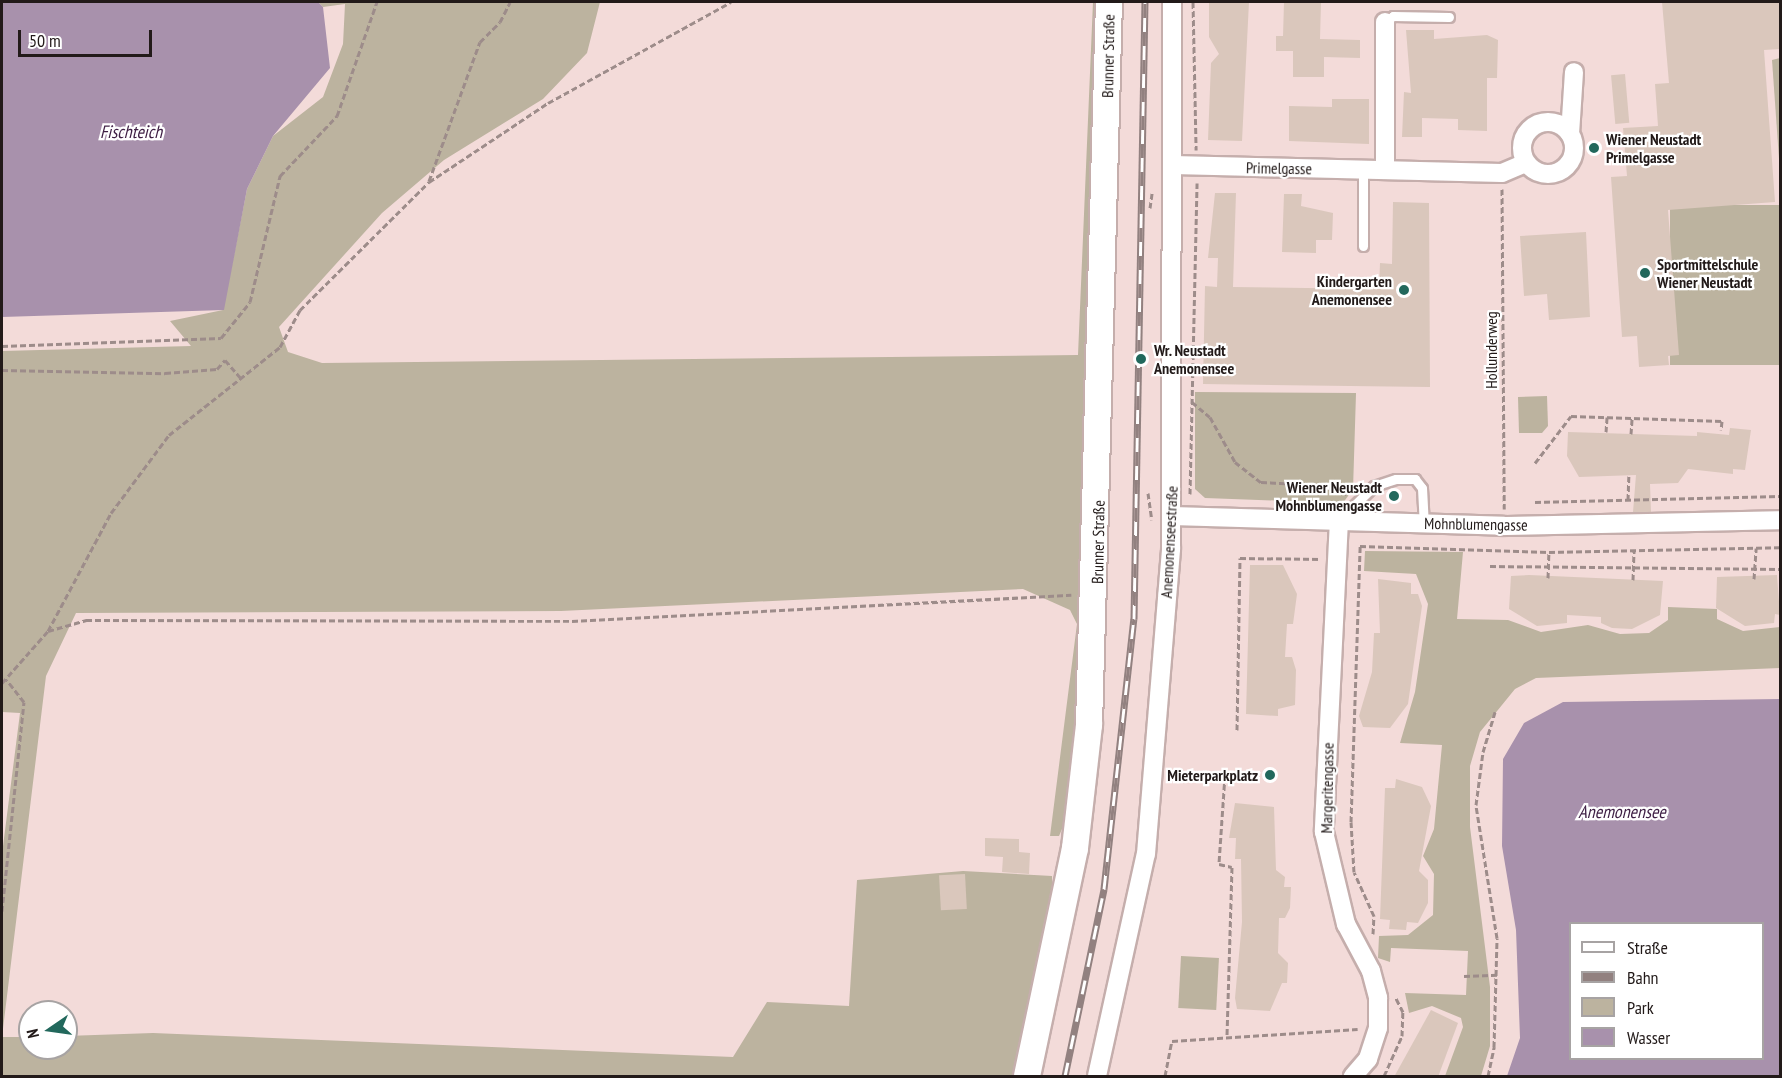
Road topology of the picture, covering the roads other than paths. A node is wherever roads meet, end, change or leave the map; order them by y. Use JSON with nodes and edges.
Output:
{"nodes":[{"id":1,"x":1110,"y":2,"type":"edge"},
{"id":2,"x":1172,"y":2,"type":"edge"},
{"id":3,"x":1449,"y":17,"type":"dead end"},
{"id":4,"x":1385,"y":22,"type":"joint"},
{"id":5,"x":1574,"y":72,"type":"dead end"},
{"id":6,"x":1570,"y":134,"type":"junction"},
{"id":7,"x":1525,"y":163,"type":"junction"},
{"id":8,"x":1173,"y":165,"type":"junction"},
{"id":9,"x":1363,"y":170,"type":"junction"},
{"id":10,"x":1386,"y":170,"type":"junction"},
{"id":11,"x":1363,"y":246,"type":"dead end"},
{"id":12,"x":1172,"y":516,"type":"junction"},
{"id":13,"x":1339,"y":520,"type":"junction"},
{"id":14,"x":1780,"y":520,"type":"edge"},
{"id":15,"x":1424,"y":523,"type":"junction"},
{"id":16,"x":1027,"y":1077,"type":"edge"},
{"id":17,"x":1097,"y":1077,"type":"edge"},
{"id":18,"x":1353,"y":1077,"type":"edge"}],
"edges":[{"from":1,"to":16,"type":"main road","name":"Brunner Straße"},
{"from":2,"to":8,"type":"street","name":"Anemonenseestraße"},
{"from":3,"to":4,"type":"lane"},
{"from":4,"to":10,"type":"street"},
{"from":5,"to":6,"type":"street"},
{"from":6,"to":7,"type":"street"},
{"from":6,"to":7,"type":"street"},
{"from":7,"to":10,"type":"street","name":"Primelgasse"},
{"from":8,"to":9,"type":"street","name":"Primelgasse"},
{"from":8,"to":12,"type":"street","name":"Anemonenseestraße"},
{"from":9,"to":10,"type":"street","name":"Primelgasse"},
{"from":9,"to":11,"type":"lane"},
{"from":12,"to":13,"type":"street","name":"Mohnblumengasse"},
{"from":12,"to":17,"type":"street","name":"Anemonenseestraße"},
{"from":13,"to":15,"type":"street","name":"Mohnblumengasse"},
{"from":13,"to":15,"type":"lane"},
{"from":13,"to":18,"type":"street","name":"Margeritengasse"},
{"from":14,"to":15,"type":"street","name":"Mohnblumengasse"}]}
